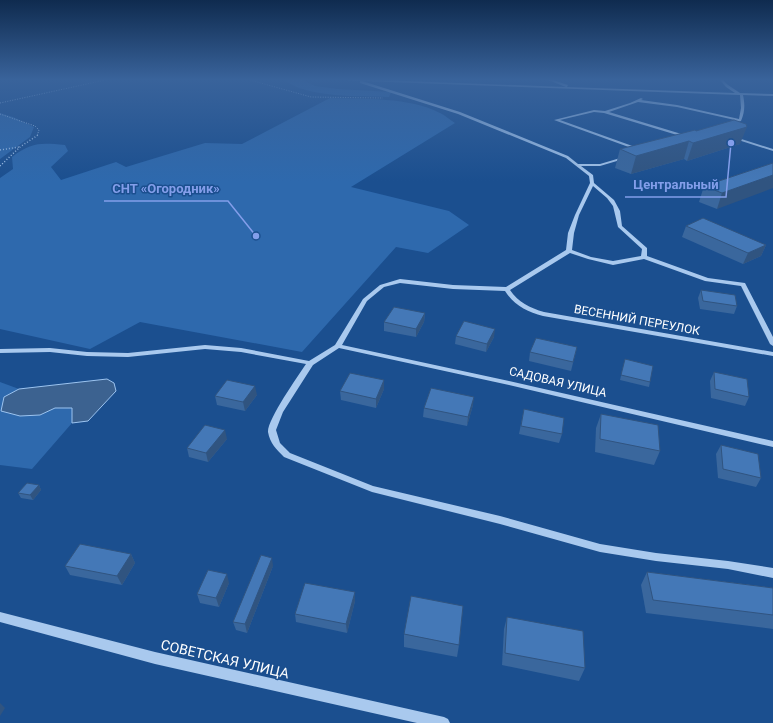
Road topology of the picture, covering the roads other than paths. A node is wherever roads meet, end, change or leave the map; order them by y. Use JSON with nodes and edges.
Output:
{"nodes":[{"id":1,"x":456,"y":114,"type":"edge"},
{"id":2,"x":582,"y":114,"type":"edge"},
{"id":3,"x":609,"y":114,"type":"edge"},
{"id":4,"x":712,"y":114,"type":"edge"},
{"id":5,"x":742,"y":114,"type":"edge"},
{"id":6,"x":740,"y":120,"type":"junction"},
{"id":7,"x":730,"y":124,"type":"edge"},
{"id":8,"x":731,"y":136,"type":"edge"},
{"id":9,"x":683,"y":143,"type":"edge"},
{"id":10,"x":773,"y":150,"type":"edge"},
{"id":11,"x":645,"y":152,"type":"edge"},
{"id":12,"x":632,"y":155,"type":"edge"},
{"id":13,"x":577,"y":165,"type":"junction"},
{"id":14,"x":592,"y":183,"type":"junction"},
{"id":15,"x":569,"y":251,"type":"junction"},
{"id":16,"x":644,"y":257,"type":"junction"},
{"id":17,"x":507,"y":289,"type":"junction"},
{"id":18,"x":773,"y":344,"type":"edge"},
{"id":19,"x":338,"y":346,"type":"junction"},
{"id":20,"x":0,"y":351,"type":"edge"},
{"id":21,"x":773,"y":354,"type":"edge"},
{"id":22,"x":310,"y":363,"type":"junction"},
{"id":23,"x":773,"y":444,"type":"edge"},
{"id":24,"x":773,"y":573,"type":"edge"},
{"id":25,"x":0,"y":617,"type":"edge"},
{"id":26,"x":444,"y":723,"type":"edge"}],
"edges":[{"from":1,"to":13,"type":"street"},
{"from":2,"to":11,"type":"street"},
{"from":3,"to":9,"type":"street"},
{"from":4,"to":6,"type":"street"},
{"from":5,"to":6,"type":"street"},
{"from":6,"to":7,"type":"street"},
{"from":8,"to":10,"type":"street"},
{"from":12,"to":13,"type":"street"},
{"from":13,"to":14,"type":"street"},
{"from":14,"to":15,"type":"street"},
{"from":14,"to":16,"type":"street"},
{"from":15,"to":16,"type":"street"},
{"from":15,"to":17,"type":"street"},
{"from":16,"to":18,"type":"street"},
{"from":17,"to":19,"type":"street"},
{"from":17,"to":21,"type":"street","name":"ВЕСЕННИЙ ПЕРЕУЛОК"},
{"from":19,"to":22,"type":"street"},
{"from":19,"to":23,"type":"street","name":"САДОВАЯ УЛИЦА"},
{"from":20,"to":22,"type":"street"},
{"from":22,"to":24,"type":"street"},
{"from":25,"to":26,"type":"street","name":"СОВЕТСКАЯ УЛИЦА"}]}
